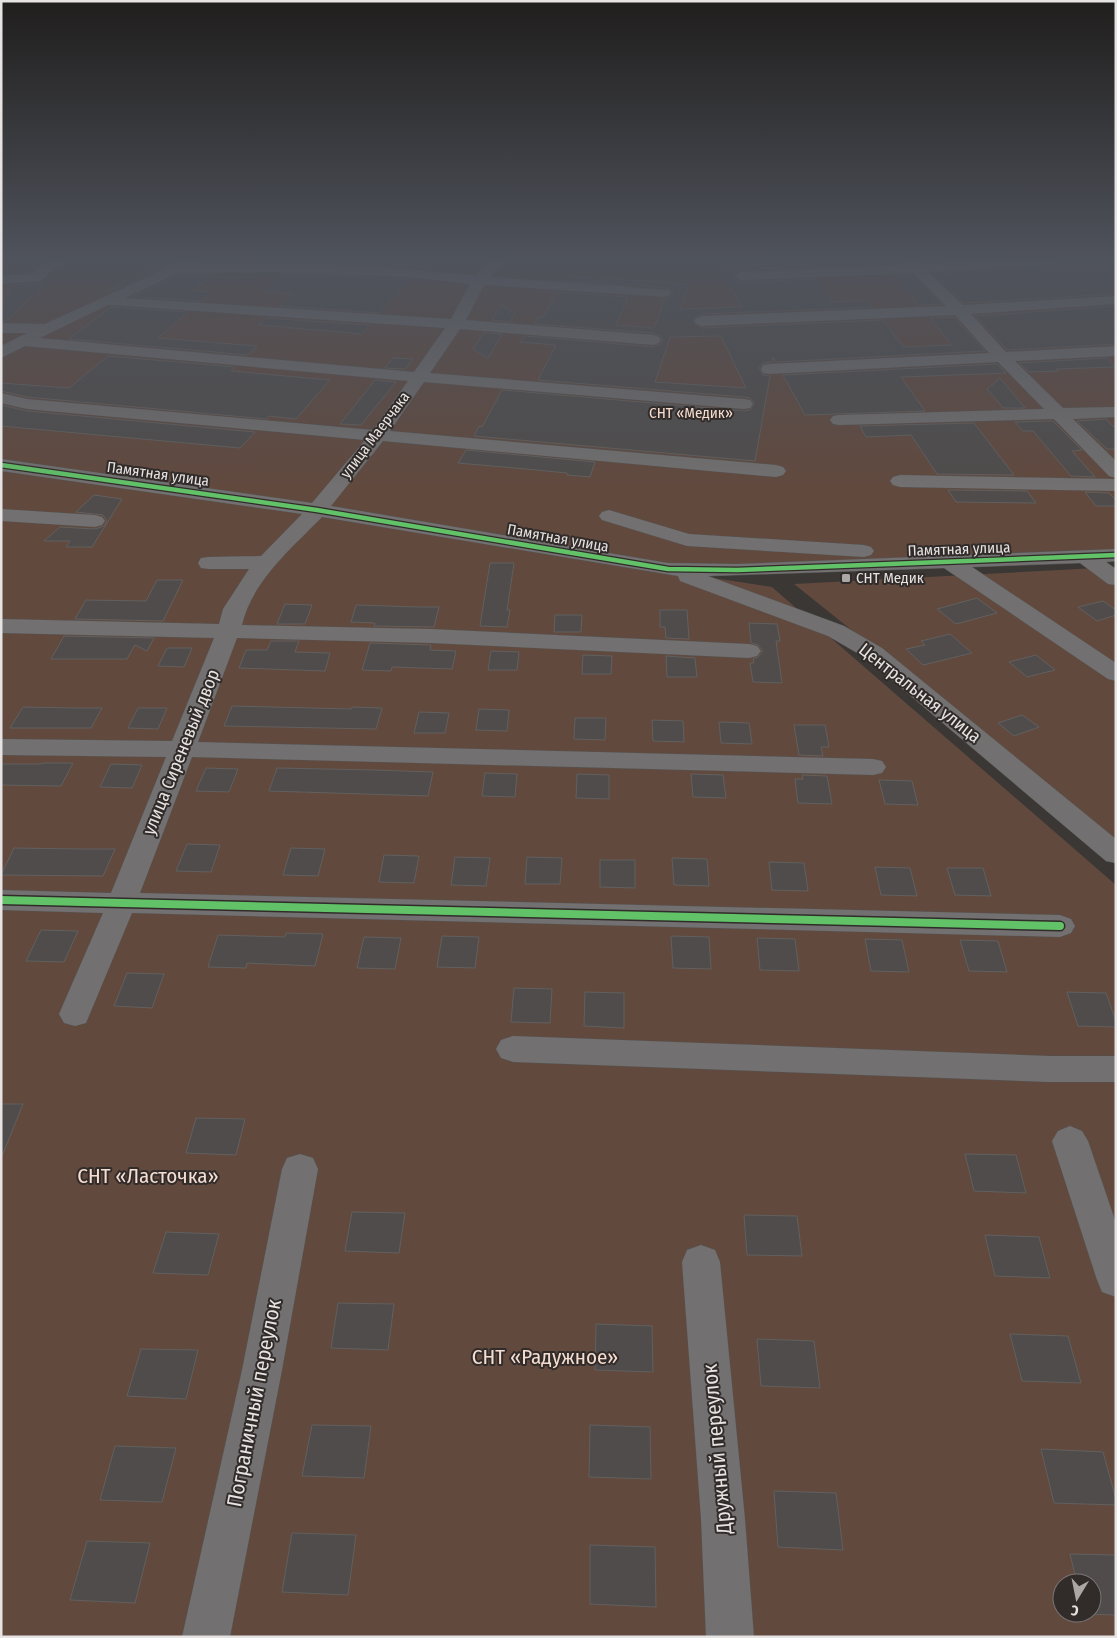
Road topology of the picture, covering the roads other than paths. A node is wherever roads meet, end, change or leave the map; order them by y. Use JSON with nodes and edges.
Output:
{"nodes":[{"id":1,"x":32,"y":335,"type":"edge"},
{"id":2,"x":448,"y":335,"type":"edge"},
{"id":3,"x":597,"y":335,"type":"edge"},
{"id":4,"x":982,"y":335,"type":"edge"},
{"id":5,"x":653,"y":340,"type":"dead end"},
{"id":6,"x":21,"y":342,"type":"junction"},
{"id":7,"x":1116,"y":351,"type":"edge"},
{"id":8,"x":1,"y":353,"type":"edge"},
{"id":9,"x":1001,"y":356,"type":"junction"},
{"id":10,"x":769,"y":369,"type":"dead end"},
{"id":11,"x":419,"y":376,"type":"junction"},
{"id":12,"x":1,"y":398,"type":"edge"},
{"id":13,"x":744,"y":404,"type":"dead end"},
{"id":14,"x":1116,"y":412,"type":"edge"},
{"id":15,"x":1059,"y":414,"type":"junction"},
{"id":16,"x":839,"y":420,"type":"dead end"},
{"id":17,"x":378,"y":436,"type":"junction"},
{"id":18,"x":3,"y":466,"type":"edge"},
{"id":19,"x":776,"y":471,"type":"dead end"},
{"id":20,"x":1116,"y":472,"type":"edge"},
{"id":21,"x":900,"y":480,"type":"dead end"},
{"id":22,"x":1116,"y":485,"type":"edge"},
{"id":23,"x":316,"y":510,"type":"junction"},
{"id":24,"x":1,"y":515,"type":"edge"},
{"id":25,"x":609,"y":516,"type":"dead end"},
{"id":26,"x":95,"y":521,"type":"dead end"},
{"id":27,"x":1116,"y":555,"type":"edge"},
{"id":28,"x":1084,"y":556,"type":"junction"},
{"id":29,"x":266,"y":562,"type":"junction"},
{"id":30,"x":949,"y":562,"type":"junction"},
{"id":31,"x":209,"y":563,"type":"dead end"},
{"id":32,"x":872,"y":565,"type":"junction"},
{"id":33,"x":668,"y":569,"type":"junction"},
{"id":34,"x":1116,"y":579,"type":"edge"},
{"id":35,"x":1,"y":626,"type":"edge"},
{"id":36,"x":229,"y":630,"type":"junction"},
{"id":37,"x":749,"y":651,"type":"dead end"},
{"id":38,"x":1116,"y":674,"type":"edge"},
{"id":39,"x":1,"y":747,"type":"edge"},
{"id":40,"x":181,"y":749,"type":"junction"},
{"id":41,"x":873,"y":767,"type":"dead end"},
{"id":42,"x":1116,"y":854,"type":"edge"},
{"id":43,"x":1,"y":900,"type":"edge"},
{"id":44,"x":122,"y":902,"type":"junction"},
{"id":45,"x":1060,"y":926,"type":"dead end"},
{"id":46,"x":75,"y":1014,"type":"dead end"},
{"id":47,"x":513,"y":1049,"type":"dead end"},
{"id":48,"x":1116,"y":1069,"type":"edge"},
{"id":49,"x":1070,"y":1141,"type":"dead end"},
{"id":50,"x":300,"y":1169,"type":"dead end"},
{"id":51,"x":701,"y":1262,"type":"dead end"},
{"id":52,"x":1116,"y":1280,"type":"edge"},
{"id":53,"x":206,"y":1637,"type":"edge"},
{"id":54,"x":730,"y":1637,"type":"edge"}],
"edges":[{"from":1,"to":6,"type":"street"},
{"from":2,"to":11,"type":"street","name":"улица Маерчака"},
{"from":3,"to":5,"type":"street"},
{"from":4,"to":9,"type":"street"},
{"from":6,"to":8,"type":"street"},
{"from":6,"to":11,"type":"street"},
{"from":7,"to":9,"type":"street"},
{"from":9,"to":10,"type":"street"},
{"from":9,"to":15,"type":"street"},
{"from":11,"to":13,"type":"street"},
{"from":11,"to":17,"type":"street","name":"улица Маерчака"},
{"from":12,"to":17,"type":"street"},
{"from":14,"to":15,"type":"street"},
{"from":15,"to":16,"type":"street"},
{"from":15,"to":20,"type":"street"},
{"from":17,"to":19,"type":"street"},
{"from":17,"to":23,"type":"street","name":"улица Маерчака"},
{"from":18,"to":23,"type":"street","name":"Памятная улица"},
{"from":21,"to":22,"type":"street"},
{"from":23,"to":29,"type":"street","name":"улица Сиреневый двор"},
{"from":23,"to":33,"type":"street","name":"Памятная улица"},
{"from":24,"to":26,"type":"street"},
{"from":25,"to":32,"type":"street"},
{"from":27,"to":28,"type":"street","name":"Памятная улица"},
{"from":28,"to":30,"type":"street","name":"Памятная улица"},
{"from":28,"to":34,"type":"street"},
{"from":29,"to":31,"type":"street"},
{"from":29,"to":36,"type":"street","name":"улица Сиреневый двор"},
{"from":30,"to":32,"type":"street","name":"Памятная улица"},
{"from":30,"to":38,"type":"street"},
{"from":32,"to":33,"type":"street","name":"Памятная улица"},
{"from":33,"to":42,"type":"street","name":"Центральная улица"},
{"from":35,"to":36,"type":"street"},
{"from":36,"to":37,"type":"street"},
{"from":36,"to":40,"type":"street","name":"улица Сиреневый двор"},
{"from":39,"to":40,"type":"street"},
{"from":40,"to":41,"type":"street"},
{"from":40,"to":44,"type":"street","name":"улица Сиреневый двор"},
{"from":43,"to":44,"type":"street"},
{"from":44,"to":45,"type":"street"},
{"from":44,"to":46,"type":"street","name":"улица Сиреневый двор"},
{"from":47,"to":48,"type":"street"},
{"from":49,"to":52,"type":"street"},
{"from":50,"to":53,"type":"street","name":"Пограничный переулок"},
{"from":51,"to":54,"type":"street","name":"Дружный переулок"}]}
